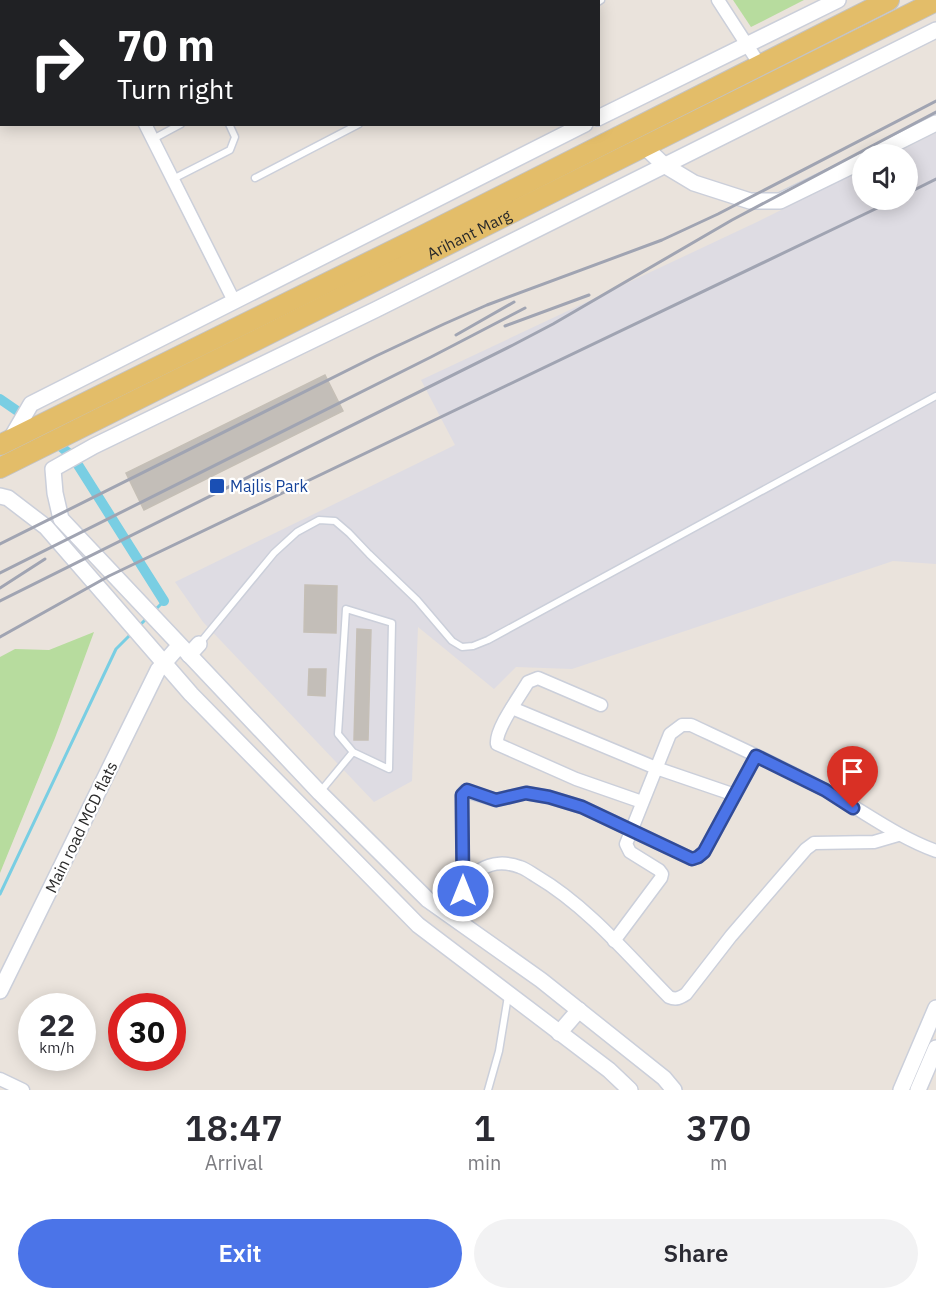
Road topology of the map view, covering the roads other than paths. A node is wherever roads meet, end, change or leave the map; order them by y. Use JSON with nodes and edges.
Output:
{"nodes":[{"id":1,"x":718,"y":0,"type":"edge"},
{"id":2,"x":838,"y":0,"type":"edge"},
{"id":3,"x":889,"y":0,"type":"edge"},
{"id":4,"x":936,"y":1,"type":"edge"},
{"id":5,"x":936,"y":30,"type":"edge"},
{"id":6,"x":746,"y":44,"type":"junction"},
{"id":7,"x":760,"y":65,"type":"junction"},
{"id":8,"x":600,"y":117,"type":"edge"},
{"id":9,"x":936,"y":123,"type":"edge"},
{"id":10,"x":146,"y":126,"type":"edge"},
{"id":11,"x":177,"y":126,"type":"edge"},
{"id":12,"x":230,"y":126,"type":"edge"},
{"id":13,"x":355,"y":126,"type":"edge"},
{"id":14,"x":581,"y":126,"type":"edge"},
{"id":15,"x":152,"y":139,"type":"junction"},
{"id":16,"x":894,"y":144,"type":"edge"},
{"id":17,"x":644,"y":146,"type":"junction"},
{"id":18,"x":664,"y":165,"type":"junction"},
{"id":19,"x":852,"y":165,"type":"edge"},
{"id":20,"x":255,"y":178,"type":"dead end"},
{"id":21,"x":173,"y":179,"type":"junction"},
{"id":22,"x":404,"y":256,"type":"junction"},
{"id":23,"x":234,"y":301,"type":"junction"},
{"id":24,"x":936,"y":396,"type":"edge"},
{"id":25,"x":78,"y":429,"type":"junction"},
{"id":26,"x":10,"y":439,"type":"edge"},
{"id":27,"x":58,"y":466,"type":"junction"},
{"id":28,"x":0,"y":468,"type":"edge"},
{"id":29,"x":0,"y":495,"type":"edge"},
{"id":30,"x":199,"y":644,"type":"joint"},
{"id":31,"x":184,"y":651,"type":"junction"},
{"id":32,"x":162,"y":663,"type":"junction"},
{"id":33,"x":601,"y":705,"type":"dead end"},
{"id":34,"x":512,"y":708,"type":"junction"},
{"id":35,"x":353,"y":752,"type":"junction"},
{"id":36,"x":756,"y":756,"type":"junction"},
{"id":37,"x":656,"y":768,"type":"junction"},
{"id":38,"x":320,"y":792,"type":"junction"},
{"id":39,"x":735,"y":795,"type":"junction"},
{"id":40,"x":642,"y":802,"type":"junction"},
{"id":41,"x":631,"y":830,"type":"junction"},
{"id":42,"x":898,"y":835,"type":"junction"},
{"id":43,"x":936,"y":850,"type":"edge"},
{"id":44,"x":463,"y":891,"type":"junction"},
{"id":45,"x":449,"y":915,"type":"junction"},
{"id":46,"x":614,"y":941,"type":"junction"},
{"id":47,"x":0,"y":991,"type":"edge"},
{"id":48,"x":508,"y":995,"type":"junction"},
{"id":49,"x":936,"y":1008,"type":"edge"},
{"id":50,"x":579,"y":1010,"type":"junction"},
{"id":51,"x":559,"y":1033,"type":"junction"},
{"id":52,"x":936,"y":1048,"type":"edge"},
{"id":53,"x":1,"y":1081,"type":"edge"},
{"id":54,"x":23,"y":1090,"type":"edge"},
{"id":55,"x":488,"y":1090,"type":"edge"},
{"id":56,"x":630,"y":1090,"type":"edge"},
{"id":57,"x":674,"y":1090,"type":"edge"},
{"id":58,"x":901,"y":1090,"type":"edge"},
{"id":59,"x":918,"y":1090,"type":"edge"}],
"edges":[{"from":1,"to":6,"type":"street"},
{"from":2,"to":6,"type":"street"},
{"from":3,"to":7,"type":"main road","name":"Arihant Marg"},
{"from":4,"to":17,"type":"main road","name":"Arihant Marg"},
{"from":5,"to":18,"type":"street"},
{"from":6,"to":7,"type":"street"},
{"from":6,"to":8,"type":"street"},
{"from":7,"to":22,"type":"main road","name":"Arihant Marg"},
{"from":9,"to":16,"type":"street"},
{"from":10,"to":15,"type":"street"},
{"from":11,"to":15,"type":"lane"},
{"from":12,"to":21,"type":"lane"},
{"from":13,"to":20,"type":"lane"},
{"from":14,"to":23,"type":"street"},
{"from":15,"to":21,"type":"street"},
{"from":17,"to":18,"type":"street"},
{"from":17,"to":22,"type":"main road","name":"Arihant Marg"},
{"from":18,"to":19,"type":"street"},
{"from":18,"to":27,"type":"street"},
{"from":21,"to":23,"type":"street"},
{"from":22,"to":25,"type":"main road","name":"Arihant Marg"},
{"from":22,"to":26,"type":"main road","name":"Arihant Marg"},
{"from":23,"to":26,"type":"street"},
{"from":24,"to":30,"type":"lane"},
{"from":25,"to":27,"type":"street"},
{"from":25,"to":28,"type":"main road","name":"Arihant Marg"},
{"from":27,"to":31,"type":"street"},
{"from":29,"to":32,"type":"street"},
{"from":30,"to":31,"type":"street","name":"Main road MCD flats"},
{"from":31,"to":32,"type":"street","name":"Main road MCD flats"},
{"from":31,"to":38,"type":"street"},
{"from":32,"to":47,"type":"street","name":"Main road MCD flats"},
{"from":32,"to":48,"type":"street"},
{"from":33,"to":34,"type":"street"},
{"from":34,"to":37,"type":"street"},
{"from":34,"to":40,"type":"street"},
{"from":35,"to":35,"type":"lane"},
{"from":35,"to":38,"type":"lane"},
{"from":36,"to":37,"type":"street"},
{"from":36,"to":39,"type":"street"},
{"from":36,"to":42,"type":"street"},
{"from":37,"to":39,"type":"street"},
{"from":37,"to":40,"type":"street"},
{"from":38,"to":45,"type":"street"},
{"from":39,"to":41,"type":"street"},
{"from":40,"to":41,"type":"street"},
{"from":41,"to":44,"type":"street"},
{"from":41,"to":46,"type":"street"},
{"from":42,"to":43,"type":"street"},
{"from":42,"to":46,"type":"street"},
{"from":44,"to":45,"type":"street"},
{"from":44,"to":46,"type":"street"},
{"from":45,"to":50,"type":"street"},
{"from":48,"to":51,"type":"street"},
{"from":48,"to":55,"type":"lane"},
{"from":49,"to":58,"type":"street"},
{"from":50,"to":51,"type":"street"},
{"from":50,"to":57,"type":"street"},
{"from":51,"to":56,"type":"street"},
{"from":52,"to":59,"type":"street"},
{"from":53,"to":54,"type":"street"}]}
